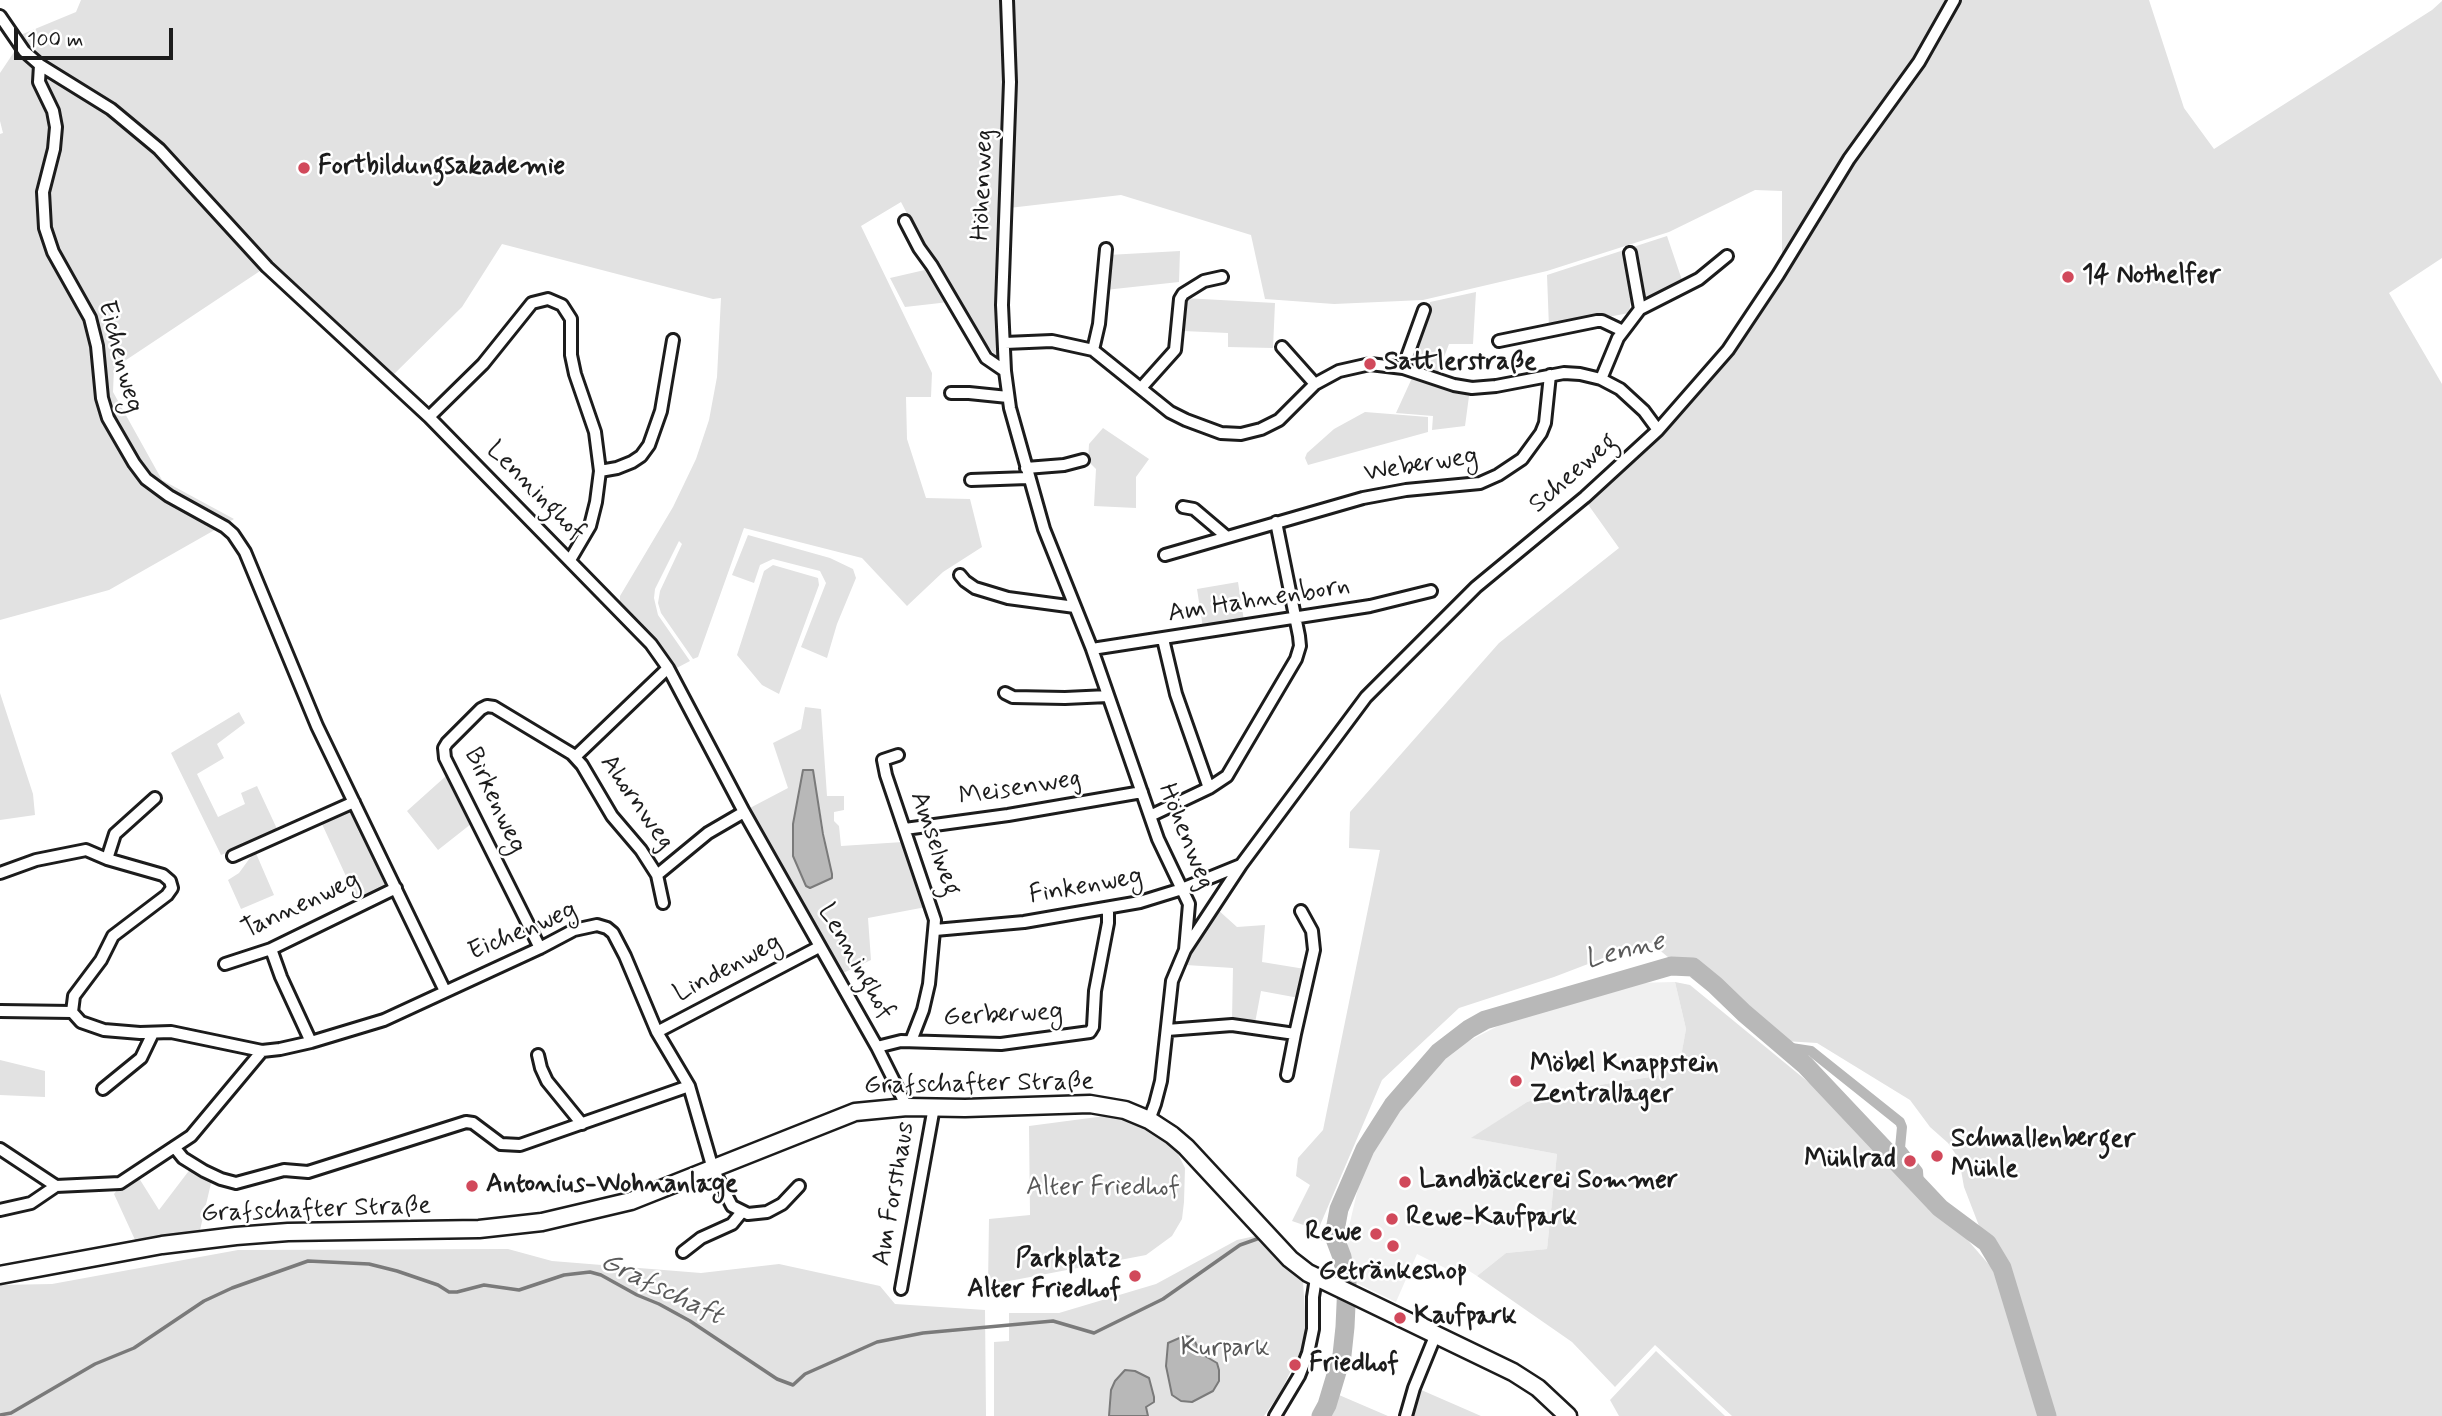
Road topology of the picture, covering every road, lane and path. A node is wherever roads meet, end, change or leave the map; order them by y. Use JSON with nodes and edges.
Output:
{"nodes":[{"id":1,"x":1007,"y":0,"type":"edge"},
{"id":2,"x":1954,"y":0,"type":"edge"},
{"id":3,"x":0,"y":16,"type":"edge"},
{"id":4,"x":40,"y":65,"type":"junction"},
{"id":5,"x":905,"y":221,"type":"dead end"},
{"id":6,"x":1105,"y":249,"type":"dead end"},
{"id":7,"x":1630,"y":253,"type":"dead end"},
{"id":8,"x":1727,"y":256,"type":"dead end"},
{"id":9,"x":1223,"y":277,"type":"dead end"},
{"id":10,"x":1640,"y":309,"type":"junction"},
{"id":11,"x":1424,"y":310,"type":"dead end"},
{"id":12,"x":1623,"y":331,"type":"junction"},
{"id":13,"x":673,"y":340,"type":"dead end"},
{"id":14,"x":1499,"y":341,"type":"dead end"},
{"id":15,"x":1005,"y":343,"type":"junction"},
{"id":16,"x":1282,"y":347,"type":"dead end"},
{"id":17,"x":1093,"y":350,"type":"junction"},
{"id":18,"x":1403,"y":368,"type":"junction"},
{"id":19,"x":1004,"y":371,"type":"junction"},
{"id":20,"x":1550,"y":375,"type":"junction"},
{"id":21,"x":1601,"y":379,"type":"junction"},
{"id":22,"x":1315,"y":384,"type":"junction"},
{"id":23,"x":1141,"y":388,"type":"junction"},
{"id":24,"x":951,"y":394,"type":"dead end"},
{"id":25,"x":1008,"y":397,"type":"junction"},
{"id":26,"x":429,"y":417,"type":"junction"},
{"id":27,"x":1658,"y":430,"type":"junction"},
{"id":28,"x":1083,"y":460,"type":"dead end"},
{"id":29,"x":600,"y":471,"type":"junction"},
{"id":30,"x":1027,"y":473,"type":"junction"},
{"id":31,"x":971,"y":480,"type":"dead end"},
{"id":32,"x":1183,"y":507,"type":"dead end"},
{"id":33,"x":1276,"y":522,"type":"junction"},
{"id":34,"x":1227,"y":537,"type":"junction"},
{"id":35,"x":1165,"y":555,"type":"dead end"},
{"id":36,"x":570,"y":560,"type":"junction"},
{"id":37,"x":960,"y":575,"type":"dead end"},
{"id":38,"x":1431,"y":591,"type":"dead end"},
{"id":39,"x":1075,"y":607,"type":"junction"},
{"id":40,"x":1294,"y":618,"type":"junction"},
{"id":41,"x":1163,"y":639,"type":"junction"},
{"id":42,"x":1092,"y":649,"type":"junction"},
{"id":43,"x":668,"y":668,"type":"junction"},
{"id":44,"x":1004,"y":693,"type":"dead end"},
{"id":45,"x":1108,"y":696,"type":"junction"},
{"id":46,"x":898,"y":755,"type":"dead end"},
{"id":47,"x":575,"y":757,"type":"junction"},
{"id":48,"x":1209,"y":788,"type":"junction"},
{"id":49,"x":1142,"y":792,"type":"junction"},
{"id":50,"x":155,"y":798,"type":"dead end"},
{"id":51,"x":354,"y":802,"type":"junction"},
{"id":52,"x":744,"y":812,"type":"junction"},
{"id":53,"x":1150,"y":816,"type":"junction"},
{"id":54,"x":905,"y":830,"type":"junction"},
{"id":55,"x":233,"y":856,"type":"dead end"},
{"id":56,"x":107,"y":859,"type":"junction"},
{"id":57,"x":1241,"y":865,"type":"junction"},
{"id":58,"x":0,"y":873,"type":"edge"},
{"id":59,"x":657,"y":875,"type":"junction"},
{"id":60,"x":396,"y":888,"type":"junction"},
{"id":61,"x":1182,"y":889,"type":"junction"},
{"id":62,"x":663,"y":903,"type":"dead end"},
{"id":63,"x":1108,"y":908,"type":"junction"},
{"id":64,"x":1301,"y":911,"type":"dead end"},
{"id":65,"x":935,"y":930,"type":"junction"},
{"id":66,"x":819,"y":947,"type":"junction"},
{"id":67,"x":540,"y":948,"type":"junction"},
{"id":68,"x":271,"y":949,"type":"junction"},
{"id":69,"x":1185,"y":950,"type":"junction"},
{"id":70,"x":225,"y":964,"type":"dead end"},
{"id":71,"x":445,"y":991,"type":"junction"},
{"id":72,"x":0,"y":1011,"type":"edge"},
{"id":73,"x":72,"y":1012,"type":"junction"},
{"id":74,"x":1167,"y":1030,"type":"junction"},
{"id":75,"x":657,"y":1032,"type":"junction"},
{"id":76,"x":153,"y":1033,"type":"junction"},
{"id":77,"x":1295,"y":1034,"type":"junction"},
{"id":78,"x":911,"y":1041,"type":"junction"},
{"id":79,"x":311,"y":1042,"type":"junction"},
{"id":80,"x":877,"y":1047,"type":"junction"},
{"id":81,"x":262,"y":1051,"type":"junction"},
{"id":82,"x":538,"y":1055,"type":"dead end"},
{"id":83,"x":1287,"y":1075,"type":"dead end"},
{"id":84,"x":689,"y":1086,"type":"junction"},
{"id":85,"x":103,"y":1089,"type":"dead end"},
{"id":86,"x":907,"y":1107,"type":"junction"},
{"id":87,"x":934,"y":1107,"type":"junction"},
{"id":88,"x":1149,"y":1120,"type":"junction"},
{"id":89,"x":582,"y":1124,"type":"junction"},
{"id":90,"x":175,"y":1148,"type":"junction"},
{"id":91,"x":0,"y":1149,"type":"edge"},
{"id":92,"x":713,"y":1169,"type":"junction"},
{"id":93,"x":56,"y":1186,"type":"junction"},
{"id":94,"x":799,"y":1186,"type":"dead end"},
{"id":95,"x":0,"y":1210,"type":"edge"},
{"id":96,"x":741,"y":1213,"type":"junction"},
{"id":97,"x":683,"y":1252,"type":"dead end"},
{"id":98,"x":0,"y":1275,"type":"edge"},
{"id":99,"x":1321,"y":1280,"type":"junction"},
{"id":100,"x":901,"y":1289,"type":"dead end"},
{"id":101,"x":1436,"y":1334,"type":"junction"},
{"id":102,"x":1275,"y":1416,"type":"edge"},
{"id":103,"x":1406,"y":1416,"type":"edge"},
{"id":104,"x":1568,"y":1416,"type":"edge"}],
"edges":[{"from":1,"to":15,"type":"street","name":"Höhenweg"},
{"from":2,"to":27,"type":"street","name":"Scheeweg"},
{"from":3,"to":4,"type":"street","name":"Lenninghof"},
{"from":4,"to":26,"type":"street","name":"Lenninghof"},
{"from":4,"to":51,"type":"street","name":"Eichenweg"},
{"from":5,"to":19,"type":"street"},
{"from":6,"to":17,"type":"street"},
{"from":7,"to":10,"type":"street"},
{"from":8,"to":10,"type":"street"},
{"from":9,"to":23,"type":"street"},
{"from":10,"to":12,"type":"street"},
{"from":11,"to":18,"type":"street"},
{"from":12,"to":14,"type":"street"},
{"from":12,"to":21,"type":"street"},
{"from":13,"to":29,"type":"street"},
{"from":15,"to":17,"type":"street"},
{"from":15,"to":19,"type":"street","name":"Höhenweg"},
{"from":16,"to":22,"type":"street"},
{"from":17,"to":23,"type":"street"},
{"from":18,"to":20,"type":"street"},
{"from":18,"to":22,"type":"street"},
{"from":19,"to":25,"type":"street","name":"Höhenweg"},
{"from":20,"to":21,"type":"street"},
{"from":20,"to":33,"type":"street","name":"Weberweg"},
{"from":21,"to":27,"type":"street"},
{"from":22,"to":23,"type":"street"},
{"from":24,"to":25,"type":"street"},
{"from":25,"to":30,"type":"street","name":"Höhenweg"},
{"from":26,"to":29,"type":"street"},
{"from":26,"to":36,"type":"street","name":"Lenninghof"},
{"from":27,"to":57,"type":"street","name":"Scheeweg"},
{"from":28,"to":30,"type":"street"},
{"from":29,"to":36,"type":"street"},
{"from":30,"to":31,"type":"street"},
{"from":30,"to":39,"type":"street","name":"Höhenweg"},
{"from":32,"to":34,"type":"street"},
{"from":33,"to":34,"type":"street","name":"Weberweg"},
{"from":33,"to":40,"type":"street"},
{"from":34,"to":35,"type":"street","name":"Weberweg"},
{"from":36,"to":43,"type":"street","name":"Lenninghof"},
{"from":37,"to":39,"type":"street"},
{"from":38,"to":40,"type":"street","name":"Am Hahnenborn"},
{"from":39,"to":42,"type":"street","name":"Höhenweg"},
{"from":40,"to":41,"type":"street","name":"Am Hahnenborn"},
{"from":40,"to":48,"type":"street"},
{"from":41,"to":42,"type":"street","name":"Am Hahnenborn"},
{"from":41,"to":48,"type":"street"},
{"from":42,"to":45,"type":"street","name":"Höhenweg"},
{"from":43,"to":47,"type":"street"},
{"from":43,"to":52,"type":"street","name":"Lenninghof"},
{"from":44,"to":45,"type":"street"},
{"from":45,"to":49,"type":"street","name":"Höhenweg"},
{"from":46,"to":54,"type":"street","name":"Amselweg"},
{"from":47,"to":59,"type":"street","name":"Ahornweg"},
{"from":47,"to":67,"type":"street","name":"Birkenweg"},
{"from":48,"to":53,"type":"street"},
{"from":49,"to":53,"type":"street","name":"Höhenweg"},
{"from":49,"to":54,"type":"street","name":"Meisenweg"},
{"from":50,"to":56,"type":"street"},
{"from":51,"to":55,"type":"street"},
{"from":51,"to":60,"type":"street","name":"Eichenweg"},
{"from":52,"to":59,"type":"street","name":"Ahornweg"},
{"from":52,"to":66,"type":"street","name":"Lenninghof"},
{"from":53,"to":61,"type":"street","name":"Höhenweg"},
{"from":54,"to":65,"type":"street","name":"Amselweg"},
{"from":56,"to":58,"type":"street"},
{"from":56,"to":73,"type":"street"},
{"from":57,"to":61,"type":"street","name":"Finkenweg"},
{"from":57,"to":69,"type":"street","name":"Scheeweg"},
{"from":59,"to":62,"type":"street","name":"Ahornweg"},
{"from":60,"to":68,"type":"street","name":"Tannenweg"},
{"from":60,"to":71,"type":"street","name":"Eichenweg"},
{"from":61,"to":63,"type":"street","name":"Finkenweg"},
{"from":61,"to":69,"type":"street","name":"Höhenweg"},
{"from":63,"to":65,"type":"street","name":"Finkenweg"},
{"from":63,"to":78,"type":"street","name":"Gerberweg"},
{"from":64,"to":77,"type":"street"},
{"from":65,"to":78,"type":"street","name":"Amselweg"},
{"from":66,"to":75,"type":"street","name":"Lindenweg"},
{"from":66,"to":80,"type":"street","name":"Lenninghof"},
{"from":67,"to":71,"type":"street","name":"Eichenweg"},
{"from":67,"to":75,"type":"street","name":"Eichenweg"},
{"from":68,"to":70,"type":"street","name":"Tannenweg"},
{"from":68,"to":79,"type":"street"},
{"from":69,"to":74,"type":"street","name":"Höhenweg"},
{"from":71,"to":79,"type":"street"},
{"from":72,"to":73,"type":"street"},
{"from":73,"to":76,"type":"street"},
{"from":74,"to":77,"type":"street"},
{"from":74,"to":88,"type":"street","name":"Höhenweg"},
{"from":75,"to":84,"type":"street","name":"Eichenweg"},
{"from":76,"to":81,"type":"street"},
{"from":76,"to":85,"type":"street"},
{"from":77,"to":83,"type":"street"},
{"from":78,"to":80,"type":"street","name":"Gerberweg"},
{"from":79,"to":81,"type":"street"},
{"from":80,"to":86,"type":"street","name":"Lenninghof"},
{"from":81,"to":90,"type":"street"},
{"from":82,"to":89,"type":"street"},
{"from":84,"to":89,"type":"street"},
{"from":84,"to":92,"type":"street","name":"Eichenweg"},
{"from":86,"to":87,"type":"street","name":"Grafschafter Straße"},
{"from":86,"to":92,"type":"street","name":"Grafschafter Straße"},
{"from":87,"to":88,"type":"street","name":"Grafschafter Straße"},
{"from":87,"to":100,"type":"street","name":"Am Forsthaus"},
{"from":88,"to":99,"type":"street","name":"Grafschafter Straße"},
{"from":89,"to":90,"type":"street"},
{"from":90,"to":93,"type":"street"},
{"from":91,"to":93,"type":"street"},
{"from":92,"to":96,"type":"street"},
{"from":92,"to":98,"type":"street","name":"Grafschafter Straße"},
{"from":93,"to":95,"type":"street"},
{"from":94,"to":96,"type":"street"},
{"from":96,"to":97,"type":"street"},
{"from":99,"to":101,"type":"street","name":"Grafschafter Straße"},
{"from":99,"to":102,"type":"street"},
{"from":101,"to":103,"type":"street"},
{"from":101,"to":104,"type":"street","name":"Grafschafter Straße"}]}
